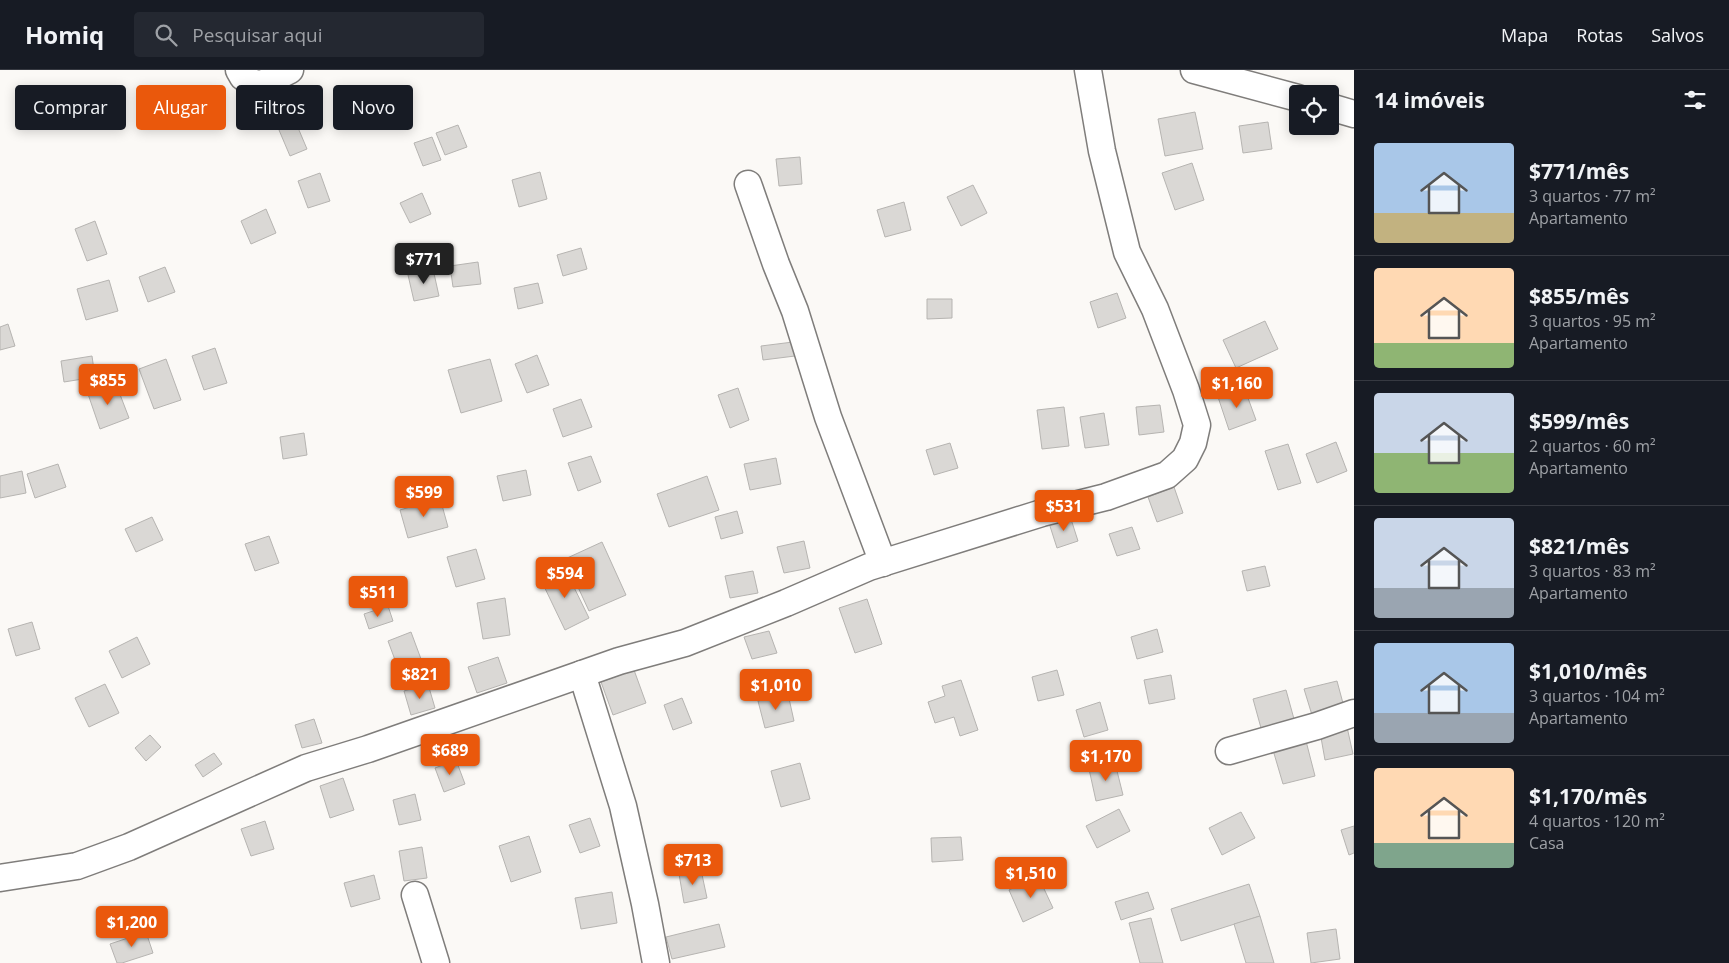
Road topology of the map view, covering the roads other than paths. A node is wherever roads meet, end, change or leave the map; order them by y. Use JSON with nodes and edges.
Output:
{"nodes":[{"id":1,"x":239,"y":70,"type":"edge"},
{"id":2,"x":290,"y":70,"type":"edge"},
{"id":3,"x":1088,"y":70,"type":"edge"},
{"id":4,"x":1194,"y":70,"type":"edge"},
{"id":5,"x":1289,"y":96,"type":"edge"},
{"id":6,"x":1339,"y":110,"type":"edge"},
{"id":7,"x":1354,"y":114,"type":"edge"},
{"id":8,"x":748,"y":184,"type":"dead end"},
{"id":9,"x":883,"y":563,"type":"junction"},
{"id":10,"x":582,"y":674,"type":"junction"},
{"id":11,"x":1354,"y":713,"type":"edge"},
{"id":12,"x":1229,"y":751,"type":"dead end"},
{"id":13,"x":0,"y":878,"type":"edge"},
{"id":14,"x":415,"y":894,"type":"dead end"},
{"id":15,"x":436,"y":963,"type":"edge"},
{"id":16,"x":656,"y":963,"type":"edge"}],
"edges":[{"from":1,"to":2,"type":"street"},
{"from":3,"to":9,"type":"street"},
{"from":4,"to":5,"type":"street"},
{"from":6,"to":7,"type":"street"},
{"from":8,"to":9,"type":"street"},
{"from":9,"to":10,"type":"street"},
{"from":10,"to":13,"type":"street"},
{"from":10,"to":16,"type":"street"},
{"from":11,"to":12,"type":"street"},
{"from":14,"to":15,"type":"street"}]}
